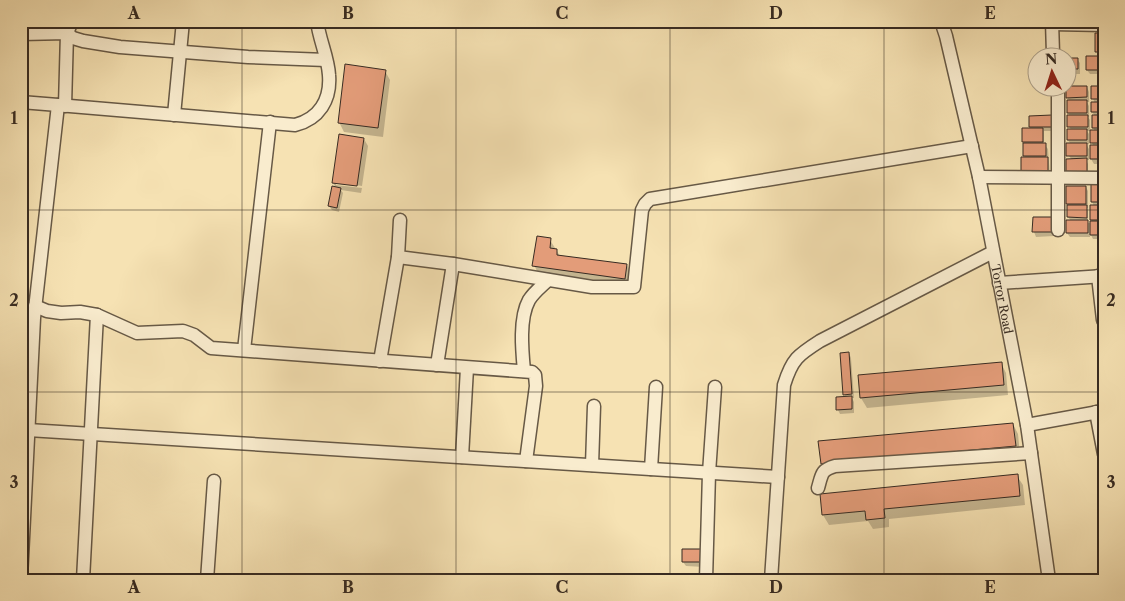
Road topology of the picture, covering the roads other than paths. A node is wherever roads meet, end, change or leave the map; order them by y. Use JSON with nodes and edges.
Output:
{"nodes":[{"id":1,"x":183,"y":21,"type":"edge"},
{"id":2,"x":318,"y":21,"type":"edge"},
{"id":3,"x":941,"y":21,"type":"edge"},
{"id":4,"x":1052,"y":23,"type":"edge"},
{"id":5,"x":1104,"y":26,"type":"edge"},
{"id":6,"x":69,"y":27,"type":"edge"},
{"id":7,"x":21,"y":34,"type":"edge"},
{"id":8,"x":1053,"y":48,"type":"edge"},
{"id":9,"x":180,"y":51,"type":"junction"},
{"id":10,"x":326,"y":60,"type":"junction"},
{"id":11,"x":1058,"y":98,"type":"edge"},
{"id":12,"x":21,"y":102,"type":"edge"},
{"id":13,"x":61,"y":106,"type":"junction"},
{"id":14,"x":174,"y":114,"type":"junction"},
{"id":15,"x":270,"y":122,"type":"junction"},
{"id":16,"x":972,"y":146,"type":"junction"},
{"id":17,"x":979,"y":176,"type":"junction"},
{"id":18,"x":1058,"y":177,"type":"junction"},
{"id":19,"x":1104,"y":178,"type":"edge"},
{"id":20,"x":400,"y":220,"type":"dead end"},
{"id":21,"x":1058,"y":230,"type":"dead end"},
{"id":22,"x":992,"y":252,"type":"junction"},
{"id":23,"x":398,"y":257,"type":"junction"},
{"id":24,"x":453,"y":264,"type":"junction"},
{"id":25,"x":1101,"y":276,"type":"edge"},
{"id":26,"x":548,"y":280,"type":"junction"},
{"id":27,"x":999,"y":283,"type":"junction"},
{"id":28,"x":35,"y":306,"type":"junction"},
{"id":29,"x":97,"y":315,"type":"junction"},
{"id":30,"x":1103,"y":320,"type":"edge"},
{"id":31,"x":244,"y":350,"type":"junction"},
{"id":32,"x":380,"y":361,"type":"junction"},
{"id":33,"x":437,"y":365,"type":"junction"},
{"id":34,"x":467,"y":368,"type":"junction"},
{"id":35,"x":524,"y":371,"type":"junction"},
{"id":36,"x":656,"y":387,"type":"dead end"},
{"id":37,"x":715,"y":387,"type":"dead end"},
{"id":38,"x":594,"y":406,"type":"dead end"},
{"id":39,"x":1100,"y":411,"type":"edge"},
{"id":40,"x":1027,"y":425,"type":"junction"},
{"id":41,"x":28,"y":430,"type":"junction"},
{"id":42,"x":91,"y":434,"type":"junction"},
{"id":43,"x":1032,"y":453,"type":"junction"},
{"id":44,"x":1104,"y":454,"type":"edge"},
{"id":45,"x":462,"y":457,"type":"junction"},
{"id":46,"x":526,"y":461,"type":"junction"},
{"id":47,"x":592,"y":465,"type":"junction"},
{"id":48,"x":651,"y":469,"type":"junction"},
{"id":49,"x":710,"y":472,"type":"junction"},
{"id":50,"x":778,"y":477,"type":"junction"},
{"id":51,"x":214,"y":481,"type":"dead end"},
{"id":52,"x":818,"y":488,"type":"dead end"},
{"id":53,"x":21,"y":578,"type":"edge"},
{"id":54,"x":83,"y":580,"type":"edge"},
{"id":55,"x":207,"y":580,"type":"edge"},
{"id":56,"x":706,"y":580,"type":"edge"},
{"id":57,"x":771,"y":580,"type":"edge"},
{"id":58,"x":1049,"y":580,"type":"edge"}],
"edges":[{"from":1,"to":9,"type":"street"},
{"from":2,"to":10,"type":"street"},
{"from":3,"to":16,"type":"street","name":"Torror Road"},
{"from":4,"to":5,"type":"street"},
{"from":4,"to":8,"type":"street"},
{"from":6,"to":7,"type":"street"},
{"from":6,"to":9,"type":"street"},
{"from":6,"to":13,"type":"street"},
{"from":9,"to":10,"type":"street"},
{"from":9,"to":14,"type":"street"},
{"from":10,"to":15,"type":"street"},
{"from":11,"to":18,"type":"street"},
{"from":12,"to":13,"type":"street"},
{"from":13,"to":14,"type":"street"},
{"from":13,"to":28,"type":"street"},
{"from":14,"to":15,"type":"street"},
{"from":15,"to":31,"type":"street"},
{"from":16,"to":17,"type":"street","name":"Torror Road"},
{"from":16,"to":26,"type":"street"},
{"from":17,"to":18,"type":"street"},
{"from":17,"to":22,"type":"street","name":"Torror Road"},
{"from":18,"to":19,"type":"street"},
{"from":18,"to":21,"type":"street"},
{"from":20,"to":23,"type":"street"},
{"from":22,"to":27,"type":"street","name":"Torror Road"},
{"from":22,"to":50,"type":"street"},
{"from":23,"to":24,"type":"street"},
{"from":23,"to":32,"type":"street"},
{"from":24,"to":26,"type":"street"},
{"from":24,"to":33,"type":"street"},
{"from":25,"to":27,"type":"street"},
{"from":25,"to":30,"type":"street"},
{"from":26,"to":35,"type":"street"},
{"from":27,"to":40,"type":"street","name":"Torror Road"},
{"from":28,"to":29,"type":"street"},
{"from":28,"to":41,"type":"street"},
{"from":29,"to":31,"type":"street"},
{"from":29,"to":42,"type":"street"},
{"from":31,"to":32,"type":"street"},
{"from":32,"to":33,"type":"street"},
{"from":33,"to":34,"type":"street"},
{"from":34,"to":35,"type":"street"},
{"from":34,"to":45,"type":"street"},
{"from":35,"to":46,"type":"street"},
{"from":36,"to":48,"type":"street"},
{"from":37,"to":49,"type":"street"},
{"from":38,"to":47,"type":"street"},
{"from":39,"to":40,"type":"street"},
{"from":39,"to":44,"type":"street"},
{"from":40,"to":43,"type":"street","name":"Torror Road"},
{"from":41,"to":42,"type":"street"},
{"from":41,"to":53,"type":"street"},
{"from":42,"to":45,"type":"street"},
{"from":42,"to":54,"type":"street"},
{"from":43,"to":52,"type":"street"},
{"from":43,"to":58,"type":"street","name":"Torror Road"},
{"from":45,"to":46,"type":"street"},
{"from":46,"to":47,"type":"street"},
{"from":47,"to":48,"type":"street"},
{"from":48,"to":49,"type":"street"},
{"from":49,"to":50,"type":"street"},
{"from":49,"to":56,"type":"street"},
{"from":50,"to":57,"type":"street"},
{"from":51,"to":55,"type":"street"}]}
